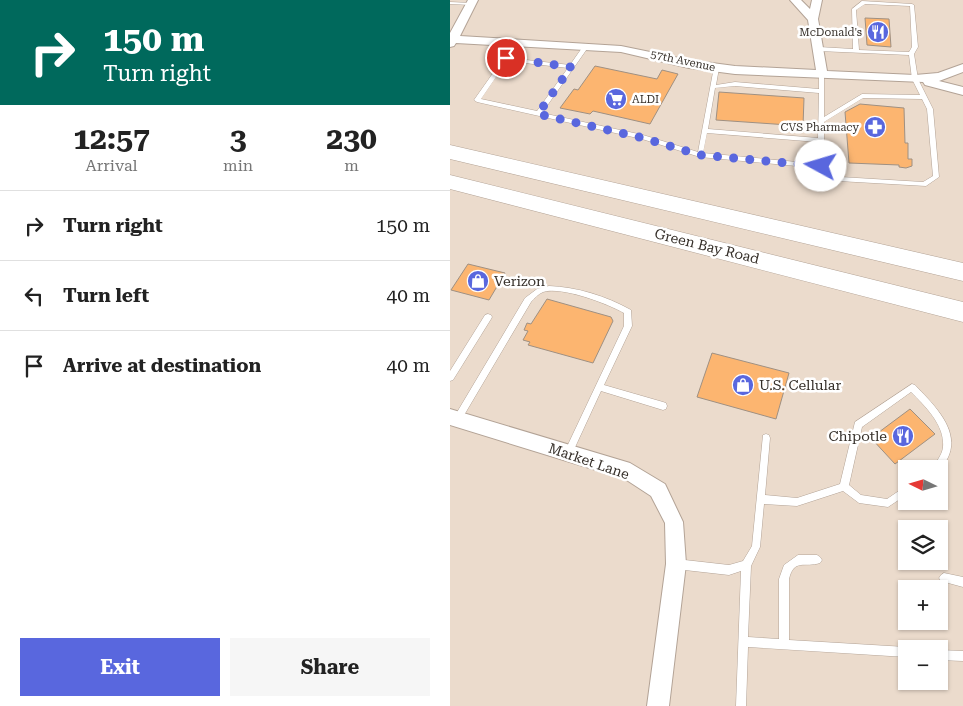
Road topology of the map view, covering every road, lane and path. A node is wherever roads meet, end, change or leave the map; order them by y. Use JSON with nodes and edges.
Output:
{"nodes":[{"id":1,"x":797,"y":0,"type":"edge"},
{"id":2,"x":815,"y":0,"type":"edge"},
{"id":3,"x":472,"y":2,"type":"edge"},
{"id":4,"x":450,"y":3,"type":"edge"},
{"id":5,"x":812,"y":19,"type":"junction"},
{"id":6,"x":451,"y":41,"type":"edge"},
{"id":7,"x":517,"y":42,"type":"junction"},
{"id":8,"x":586,"y":46,"type":"junction"},
{"id":9,"x":819,"y":49,"type":"junction"},
{"id":10,"x":856,"y":51,"type":"junction"},
{"id":11,"x":912,"y":54,"type":"junction"},
{"id":12,"x":506,"y":58,"type":"junction"},
{"id":13,"x":571,"y":67,"type":"junction"},
{"id":14,"x":716,"y":68,"type":"junction"},
{"id":15,"x":963,"y":68,"type":"edge"},
{"id":16,"x":822,"y":74,"type":"junction"},
{"id":17,"x":915,"y":79,"type":"junction"},
{"id":18,"x":712,"y":88,"type":"junction"},
{"id":19,"x":822,"y":91,"type":"junction"},
{"id":20,"x":963,"y":91,"type":"edge"},
{"id":21,"x":924,"y":97,"type":"junction"},
{"id":22,"x":538,"y":114,"type":"junction"},
{"id":23,"x":822,"y":121,"type":"junction"},
{"id":24,"x":704,"y":131,"type":"junction"},
{"id":25,"x":821,"y":140,"type":"junction"},
{"id":26,"x":453,"y":154,"type":"edge"},
{"id":27,"x":700,"y":155,"type":"junction"},
{"id":28,"x":821,"y":166,"type":"junction"},
{"id":29,"x":450,"y":182,"type":"edge"},
{"id":30,"x":761,"y":260,"type":"junction"},
{"id":31,"x":963,"y":264,"type":"edge"},
{"id":32,"x":938,"y":266,"type":"junction"},
{"id":33,"x":963,"y":272,"type":"edge"},
{"id":34,"x":963,"y":312,"type":"edge"},
{"id":35,"x":488,"y":317,"type":"dead end"},
{"id":36,"x":963,"y":326,"type":"edge"},
{"id":37,"x":450,"y":378,"type":"edge"},
{"id":38,"x":599,"y":387,"type":"junction"},
{"id":39,"x":663,"y":406,"type":"dead end"},
{"id":40,"x":453,"y":418,"type":"edge"},
{"id":41,"x":766,"y":438,"type":"dead end"},
{"id":42,"x":568,"y":453,"type":"junction"},
{"id":43,"x":947,"y":460,"type":"edge"},
{"id":44,"x":844,"y":487,"type":"junction"},
{"id":45,"x":898,"y":496,"type":"edge"},
{"id":46,"x":760,"y":499,"type":"junction"},
{"id":47,"x":817,"y":560,"type":"dead end"},
{"id":48,"x":676,"y":564,"type":"junction"},
{"id":49,"x":746,"y":565,"type":"junction"},
{"id":50,"x":944,"y":578,"type":"dead end"},
{"id":51,"x":963,"y":582,"type":"edge"},
{"id":52,"x":744,"y":642,"type":"junction"},
{"id":53,"x":784,"y":643,"type":"junction"},
{"id":54,"x":898,"y":651,"type":"edge"},
{"id":55,"x":948,"y":655,"type":"edge"},
{"id":56,"x":963,"y":656,"type":"edge"},
{"id":57,"x":658,"y":706,"type":"edge"},
{"id":58,"x":741,"y":706,"type":"edge"}],
"edges":[{"from":1,"to":2,"type":"street"},
{"from":1,"to":5,"type":"street"},
{"from":2,"to":5,"type":"street"},
{"from":3,"to":4,"type":"lane"},
{"from":3,"to":6,"type":"street"},
{"from":5,"to":9,"type":"street"},
{"from":6,"to":7,"type":"street","name":"57th Avenue"},
{"from":7,"to":8,"type":"street","name":"57th Avenue"},
{"from":7,"to":12,"type":"lane"},
{"from":8,"to":13,"type":"lane"},
{"from":8,"to":14,"type":"street","name":"57th Avenue"},
{"from":9,"to":10,"type":"lane"},
{"from":9,"to":16,"type":"street"},
{"from":10,"to":11,"type":"lane"},
{"from":10,"to":11,"type":"lane"},
{"from":11,"to":17,"type":"lane"},
{"from":12,"to":13,"type":"lane"},
{"from":12,"to":22,"type":"lane"},
{"from":13,"to":22,"type":"lane"},
{"from":14,"to":16,"type":"street","name":"57th Avenue"},
{"from":14,"to":18,"type":"lane"},
{"from":15,"to":17,"type":"street","name":"57th Avenue"},
{"from":16,"to":17,"type":"street","name":"57th Avenue"},
{"from":16,"to":19,"type":"lane"},
{"from":17,"to":20,"type":"street","name":"57th Avenue"},
{"from":17,"to":21,"type":"lane"},
{"from":18,"to":19,"type":"lane"},
{"from":18,"to":24,"type":"lane"},
{"from":19,"to":23,"type":"lane"},
{"from":21,"to":23,"type":"lane"},
{"from":21,"to":28,"type":"lane"},
{"from":22,"to":27,"type":"lane"},
{"from":23,"to":25,"type":"lane"},
{"from":24,"to":25,"type":"lane"},
{"from":24,"to":27,"type":"lane"},
{"from":25,"to":28,"type":"lane"},
{"from":26,"to":32,"type":"main road"},
{"from":27,"to":28,"type":"lane"},
{"from":29,"to":30,"type":"main road","name":"Green Bay Road"},
{"from":30,"to":34,"type":"main road","name":"Green Bay Road"},
{"from":30,"to":36,"type":"main road"},
{"from":31,"to":32,"type":"main road"},
{"from":32,"to":33,"type":"main road"},
{"from":35,"to":37,"type":"lane"},
{"from":38,"to":39,"type":"lane"},
{"from":38,"to":40,"type":"lane"},
{"from":38,"to":42,"type":"lane"},
{"from":40,"to":42,"type":"street","name":"Market Lane"},
{"from":41,"to":46,"type":"lane"},
{"from":42,"to":48,"type":"street","name":"Market Lane"},
{"from":43,"to":44,"type":"lane"},
{"from":44,"to":45,"type":"lane"},
{"from":44,"to":46,"type":"lane"},
{"from":46,"to":49,"type":"lane"},
{"from":47,"to":53,"type":"lane"},
{"from":48,"to":49,"type":"lane"},
{"from":48,"to":57,"type":"street","name":"Market Lane"},
{"from":49,"to":52,"type":"lane"},
{"from":50,"to":51,"type":"lane"},
{"from":52,"to":53,"type":"lane"},
{"from":52,"to":58,"type":"lane"},
{"from":53,"to":54,"type":"lane"},
{"from":55,"to":56,"type":"lane"}]}
